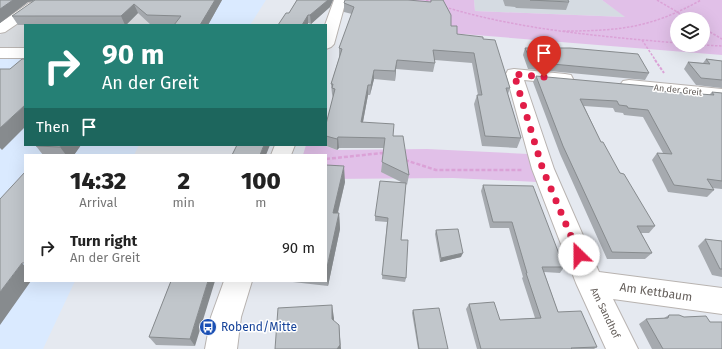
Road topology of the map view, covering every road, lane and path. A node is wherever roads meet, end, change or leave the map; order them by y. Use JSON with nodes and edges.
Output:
{"nodes":[{"id":1,"x":340,"y":0,"type":"edge"},
{"id":2,"x":426,"y":0,"type":"edge"},
{"id":3,"x":657,"y":0,"type":"edge"},
{"id":4,"x":701,"y":0,"type":"edge"},
{"id":5,"x":34,"y":6,"type":"edge"},
{"id":6,"x":677,"y":12,"type":"edge"},
{"id":7,"x":681,"y":12,"type":"edge"},
{"id":8,"x":670,"y":16,"type":"edge"},
{"id":9,"x":0,"y":29,"type":"edge"},
{"id":10,"x":548,"y":32,"type":"junction"},
{"id":11,"x":710,"y":32,"type":"edge"},
{"id":12,"x":722,"y":39,"type":"edge"},
{"id":13,"x":642,"y":40,"type":"junction"},
{"id":14,"x":327,"y":41,"type":"edge"},
{"id":15,"x":670,"y":42,"type":"edge"},
{"id":16,"x":710,"y":45,"type":"edge"},
{"id":17,"x":722,"y":46,"type":"edge"},
{"id":18,"x":0,"y":53,"type":"edge"},
{"id":19,"x":24,"y":53,"type":"edge"},
{"id":20,"x":583,"y":81,"type":"edge"},
{"id":21,"x":614,"y":84,"type":"edge"},
{"id":22,"x":675,"y":90,"type":"junction"},
{"id":23,"x":722,"y":94,"type":"edge"},
{"id":24,"x":388,"y":155,"type":"edge"},
{"id":25,"x":327,"y":159,"type":"edge"},
{"id":26,"x":402,"y":159,"type":"edge"},
{"id":27,"x":543,"y":170,"type":"junction"},
{"id":28,"x":238,"y":282,"type":"edge"},
{"id":29,"x":590,"y":283,"type":"junction"},
{"id":30,"x":722,"y":302,"type":"edge"},
{"id":31,"x":221,"y":349,"type":"edge"},
{"id":32,"x":622,"y":349,"type":"edge"}],
"edges":[{"from":1,"to":14,"type":"street"},
{"from":2,"to":10,"type":"path"},
{"from":3,"to":6,"type":"path"},
{"from":4,"to":7,"type":"path"},
{"from":5,"to":9,"type":"street"},
{"from":8,"to":10,"type":"path"},
{"from":10,"to":13,"type":"path"},
{"from":11,"to":12,"type":"path"},
{"from":13,"to":15,"type":"path"},
{"from":13,"to":22,"type":"path"},
{"from":16,"to":17,"type":"path"},
{"from":18,"to":19,"type":"street"},
{"from":20,"to":27,"type":"street","name":"Am Sandhof"},
{"from":21,"to":22,"type":"street","name":"An der Greit"},
{"from":22,"to":23,"type":"street","name":"An der Greit"},
{"from":24,"to":25,"type":"path"},
{"from":26,"to":27,"type":"path"},
{"from":27,"to":29,"type":"street","name":"Am Sandhof"},
{"from":28,"to":31,"type":"street"},
{"from":29,"to":30,"type":"street","name":"Am Kettbaum"},
{"from":29,"to":32,"type":"street","name":"Am Sandhof"}]}
